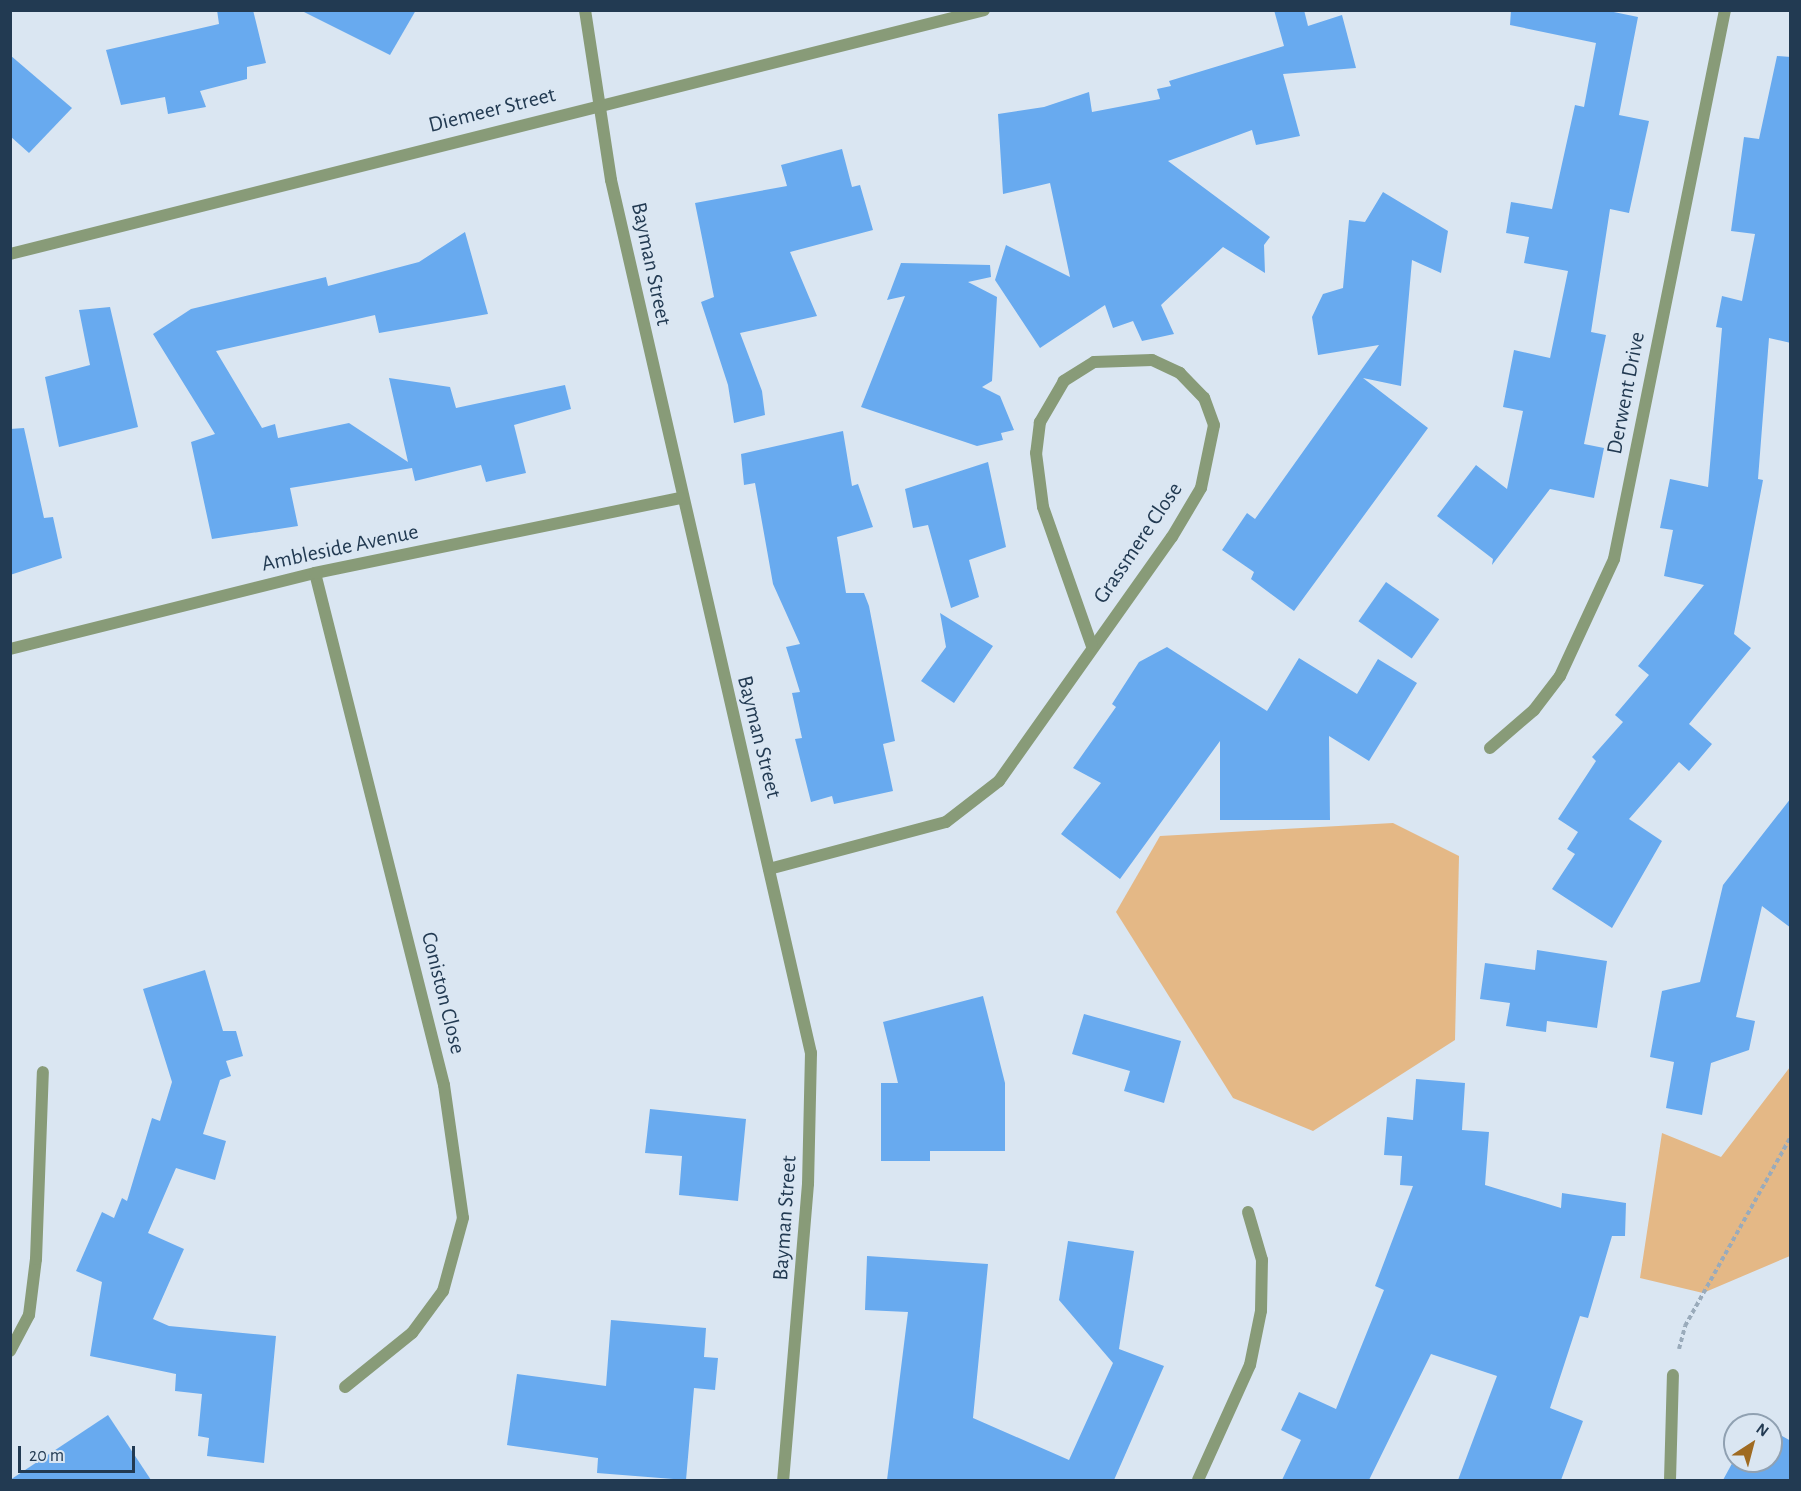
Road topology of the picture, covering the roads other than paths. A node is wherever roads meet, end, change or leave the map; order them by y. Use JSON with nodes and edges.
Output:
{"nodes":[{"id":1,"x":585,"y":10,"type":"edge"},
{"id":2,"x":984,"y":10,"type":"edge"},
{"id":3,"x":1725,"y":10,"type":"edge"},
{"id":4,"x":598,"y":106,"type":"junction"},
{"id":5,"x":10,"y":254,"type":"edge"},
{"id":6,"x":680,"y":498,"type":"junction"},
{"id":7,"x":315,"y":573,"type":"junction"},
{"id":8,"x":1092,"y":646,"type":"junction"},
{"id":9,"x":10,"y":649,"type":"edge"},
{"id":10,"x":1490,"y":747,"type":"dead end"},
{"id":11,"x":769,"y":869,"type":"junction"},
{"id":12,"x":43,"y":1072,"type":"dead end"},
{"id":13,"x":1248,"y":1212,"type":"dead end"},
{"id":14,"x":10,"y":1351,"type":"edge"},
{"id":15,"x":1673,"y":1375,"type":"road end"},
{"id":16,"x":345,"y":1388,"type":"dead end"},
{"id":17,"x":783,"y":1480,"type":"edge"},
{"id":18,"x":1198,"y":1480,"type":"edge"},
{"id":19,"x":1670,"y":1480,"type":"edge"}],
"edges":[{"from":1,"to":4,"type":"street","name":"Bayman Street"},
{"from":2,"to":4,"type":"street","name":"Diemeer Street"},
{"from":3,"to":10,"type":"street","name":"Derwent Drive"},
{"from":4,"to":5,"type":"street","name":"Diemeer Street"},
{"from":4,"to":6,"type":"street","name":"Bayman Street"},
{"from":6,"to":7,"type":"street","name":"Ambleside Avenue"},
{"from":6,"to":11,"type":"street","name":"Bayman Street"},
{"from":7,"to":9,"type":"street","name":"Ambleside Avenue"},
{"from":7,"to":16,"type":"street","name":"Coniston Close"},
{"from":8,"to":8,"type":"street","name":"Grassmere Close"},
{"from":8,"to":11,"type":"street","name":"Grassmere Close"},
{"from":11,"to":17,"type":"street","name":"Bayman Street"},
{"from":12,"to":14,"type":"street"},
{"from":13,"to":18,"type":"street"},
{"from":15,"to":19,"type":"street"}]}
